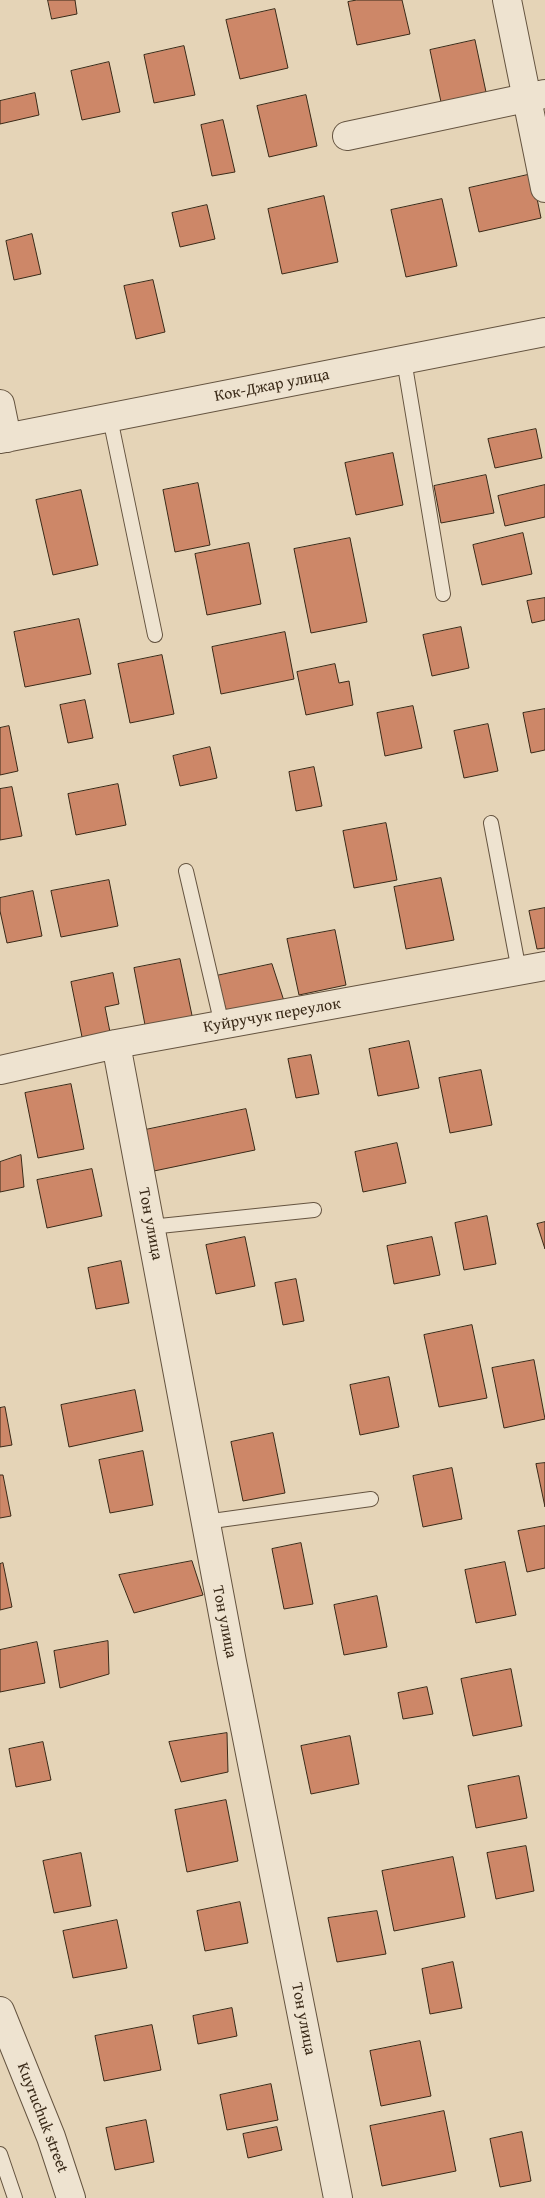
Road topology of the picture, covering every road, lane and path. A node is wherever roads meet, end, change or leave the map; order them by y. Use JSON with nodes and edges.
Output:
{"nodes":[{"id":1,"x":507,"y":0,"type":"edge"},
{"id":2,"x":536,"y":97,"type":"edge"},
{"id":3,"x":347,"y":136,"type":"dead end"},
{"id":4,"x":545,"y":188,"type":"edge"},
{"id":5,"x":545,"y":332,"type":"edge"},
{"id":6,"x":404,"y":360,"type":"junction"},
{"id":7,"x":0,"y":404,"type":"edge"},
{"id":8,"x":110,"y":418,"type":"junction"},
{"id":9,"x":3,"y":438,"type":"edge"},
{"id":10,"x":442,"y":594,"type":"dead end"},
{"id":11,"x":155,"y":635,"type":"dead end"},
{"id":12,"x":491,"y":823,"type":"dead end"},
{"id":13,"x":186,"y":870,"type":"dead end"},
{"id":14,"x":532,"y":969,"type":"edge"},
{"id":15,"x":222,"y":1025,"type":"junction"},
{"id":16,"x":116,"y":1044,"type":"junction"},
{"id":17,"x":0,"y":1070,"type":"edge"},
{"id":18,"x":314,"y":1210,"type":"dead end"},
{"id":19,"x":150,"y":1227,"type":"junction"},
{"id":20,"x":372,"y":1499,"type":"dead end"},
{"id":21,"x":205,"y":1522,"type":"junction"},
{"id":22,"x":0,"y":2011,"type":"edge"},
{"id":23,"x":0,"y":2154,"type":"edge"},
{"id":24,"x":15,"y":2198,"type":"edge"},
{"id":25,"x":71,"y":2198,"type":"edge"},
{"id":26,"x":338,"y":2198,"type":"edge"}],
"edges":[{"from":1,"to":2,"type":"street"},
{"from":2,"to":3,"type":"street"},
{"from":2,"to":4,"type":"street"},
{"from":5,"to":6,"type":"street","name":"Кок-Джар улица"},
{"from":6,"to":8,"type":"street","name":"Кок-Джар улица"},
{"from":6,"to":10,"type":"lane"},
{"from":7,"to":9,"type":"street"},
{"from":8,"to":9,"type":"street","name":"Кок-Джар улица"},
{"from":8,"to":11,"type":"lane"},
{"from":12,"to":14,"type":"lane"},
{"from":13,"to":15,"type":"lane"},
{"from":14,"to":15,"type":"street","name":"Куйручук переулок"},
{"from":15,"to":16,"type":"street","name":"Куйручук переулок"},
{"from":16,"to":17,"type":"street","name":"Куйручук переулок"},
{"from":16,"to":19,"type":"street","name":"Тон улица"},
{"from":18,"to":19,"type":"lane"},
{"from":19,"to":21,"type":"street","name":"Тон улица"},
{"from":20,"to":21,"type":"lane"},
{"from":21,"to":26,"type":"street","name":"Тон улица"},
{"from":22,"to":25,"type":"street","name":"Kuyruchuk street"},
{"from":23,"to":24,"type":"lane"}]}
